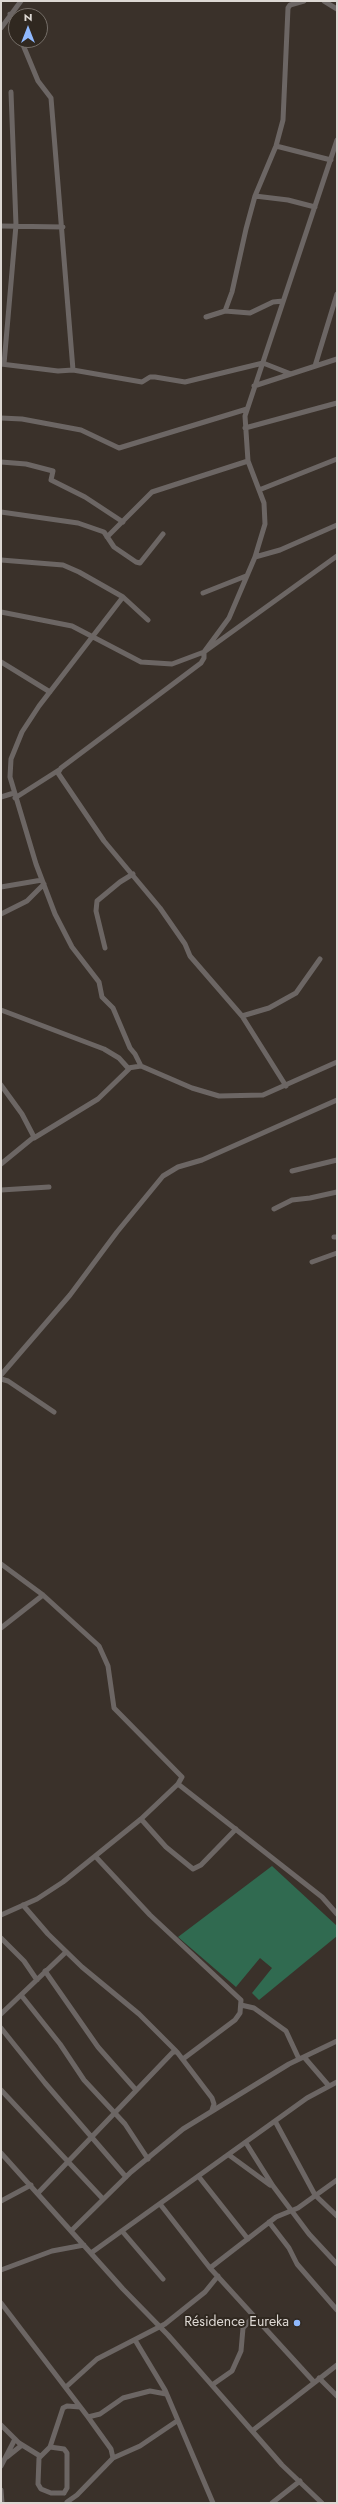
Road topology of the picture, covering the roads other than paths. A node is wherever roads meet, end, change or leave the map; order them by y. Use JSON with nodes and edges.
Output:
{"nodes":[{"id":1,"x":287,"y":1,"type":"edge"},
{"id":2,"x":304,"y":1,"type":"edge"},
{"id":3,"x":324,"y":1,"type":"edge"},
{"id":4,"x":288,"y":8,"type":"junction"},
{"id":5,"x":337,"y":9,"type":"edge"},
{"id":6,"x":8,"y":17,"type":"edge"},
{"id":7,"x":1,"y":28,"type":"edge"},
{"id":8,"x":24,"y":48,"type":"edge"},
{"id":9,"x":11,"y":92,"type":"dead end"},
{"id":10,"x":337,"y":140,"type":"edge"},
{"id":11,"x":276,"y":146,"type":"junction"},
{"id":12,"x":331,"y":160,"type":"junction"},
{"id":13,"x":255,"y":196,"type":"junction"},
{"id":14,"x":315,"y":207,"type":"junction"},
{"id":15,"x":1,"y":226,"type":"edge"},
{"id":16,"x":16,"y":226,"type":"junction"},
{"id":17,"x":63,"y":227,"type":"junction"},
{"id":18,"x":337,"y":294,"type":"edge"},
{"id":19,"x":283,"y":301,"type":"junction"},
{"id":20,"x":225,"y":311,"type":"junction"},
{"id":21,"x":206,"y":317,"type":"dead end"},
{"id":22,"x":337,"y":359,"type":"edge"},
{"id":23,"x":263,"y":362,"type":"junction"},
{"id":24,"x":2,"y":364,"type":"edge"},
{"id":25,"x":315,"y":366,"type":"junction"},
{"id":26,"x":73,"y":370,"type":"junction"},
{"id":27,"x":291,"y":374,"type":"junction"},
{"id":28,"x":254,"y":386,"type":"junction"},
{"id":29,"x":337,"y":403,"type":"edge"},
{"id":30,"x":247,"y":409,"type":"junction"},
{"id":31,"x":1,"y":418,"type":"edge"},
{"id":32,"x":245,"y":428,"type":"junction"},
{"id":33,"x":337,"y":459,"type":"edge"},
{"id":34,"x":248,"y":461,"type":"junction"},
{"id":35,"x":1,"y":462,"type":"edge"},
{"id":36,"x":259,"y":490,"type":"junction"},
{"id":37,"x":1,"y":512,"type":"edge"},
{"id":38,"x":123,"y":522,"type":"junction"},
{"id":39,"x":337,"y":525,"type":"edge"},
{"id":40,"x":164,"y":534,"type":"dead end"},
{"id":41,"x":107,"y":538,"type":"junction"},
{"id":42,"x":337,"y":556,"type":"edge"},
{"id":43,"x":255,"y":557,"type":"junction"},
{"id":44,"x":1,"y":560,"type":"edge"},
{"id":45,"x":246,"y":576,"type":"junction"},
{"id":46,"x":203,"y":593,"type":"dead end"},
{"id":47,"x":123,"y":596,"type":"junction"},
{"id":48,"x":1,"y":612,"type":"edge"},
{"id":49,"x":148,"y":620,"type":"dead end"},
{"id":50,"x":94,"y":635,"type":"junction"},
{"id":51,"x":204,"y":652,"type":"junction"},
{"id":52,"x":1,"y":662,"type":"edge"},
{"id":53,"x":50,"y":692,"type":"junction"},
{"id":54,"x":58,"y":770,"type":"junction"},
{"id":55,"x":14,"y":795,"type":"junction"},
{"id":56,"x":1,"y":797,"type":"edge"},
{"id":57,"x":133,"y":874,"type":"junction"},
{"id":58,"x":43,"y":882,"type":"junction"},
{"id":59,"x":1,"y":887,"type":"edge"},
{"id":60,"x":1,"y":914,"type":"edge"},
{"id":61,"x":106,"y":948,"type":"dead end"},
{"id":62,"x":320,"y":959,"type":"dead end"},
{"id":63,"x":1,"y":1010,"type":"edge"},
{"id":64,"x":242,"y":1016,"type":"junction"},
{"id":65,"x":337,"y":1062,"type":"edge"},
{"id":66,"x":141,"y":1066,"type":"junction"},
{"id":67,"x":130,"y":1068,"type":"junction"},
{"id":68,"x":1,"y":1085,"type":"edge"},
{"id":69,"x":286,"y":1086,"type":"junction"},
{"id":70,"x":337,"y":1100,"type":"edge"},
{"id":71,"x":34,"y":1138,"type":"junction"},
{"id":72,"x":337,"y":1160,"type":"edge"},
{"id":73,"x":1,"y":1164,"type":"edge"},
{"id":74,"x":292,"y":1171,"type":"dead end"},
{"id":75,"x":49,"y":1187,"type":"dead end"},
{"id":76,"x":1,"y":1190,"type":"edge"},
{"id":77,"x":337,"y":1192,"type":"edge"},
{"id":78,"x":274,"y":1209,"type":"dead end"},
{"id":79,"x":337,"y":1253,"type":"edge"},
{"id":80,"x":312,"y":1262,"type":"dead end"},
{"id":81,"x":1,"y":1375,"type":"edge"},
{"id":82,"x":1,"y":1379,"type":"edge"},
{"id":83,"x":54,"y":1412,"type":"dead end"},
{"id":84,"x":1,"y":1564,"type":"edge"},
{"id":85,"x":42,"y":1596,"type":"junction"},
{"id":86,"x":1,"y":1628,"type":"edge"},
{"id":87,"x":178,"y":1784,"type":"junction"},
{"id":88,"x":141,"y":1819,"type":"junction"},
{"id":89,"x":236,"y":1829,"type":"junction"},
{"id":90,"x":95,"y":1856,"type":"junction"},
{"id":91,"x":23,"y":1905,"type":"junction"},
{"id":92,"x":337,"y":1914,"type":"edge"},
{"id":93,"x":1,"y":1916,"type":"edge"},
{"id":94,"x":1,"y":1938,"type":"edge"},
{"id":95,"x":66,"y":1952,"type":"junction"},
{"id":96,"x":45,"y":1971,"type":"junction"},
{"id":97,"x":36,"y":1980,"type":"junction"},
{"id":98,"x":21,"y":1995,"type":"junction"},
{"id":99,"x":241,"y":2005,"type":"junction"},
{"id":100,"x":1,"y":2014,"type":"edge"},
{"id":101,"x":1,"y":2028,"type":"edge"},
{"id":102,"x":337,"y":2041,"type":"edge"},
{"id":103,"x":176,"y":2051,"type":"junction"},
{"id":104,"x":302,"y":2058,"type":"junction"},
{"id":105,"x":183,"y":2059,"type":"junction"},
{"id":106,"x":337,"y":2082,"type":"edge"},
{"id":107,"x":329,"y":2086,"type":"junction"},
{"id":108,"x":1,"y":2090,"type":"edge"},
{"id":109,"x":136,"y":2090,"type":"junction"},
{"id":110,"x":212,"y":2110,"type":"junction"},
{"id":111,"x":115,"y":2113,"type":"junction"},
{"id":112,"x":275,"y":2121,"type":"junction"},
{"id":113,"x":92,"y":2137,"type":"junction"},
{"id":114,"x":246,"y":2142,"type":"junction"},
{"id":115,"x":1,"y":2153,"type":"edge"},
{"id":116,"x":229,"y":2155,"type":"junction"},
{"id":117,"x":148,"y":2159,"type":"junction"},
{"id":118,"x":70,"y":2162,"type":"junction"},
{"id":119,"x":199,"y":2176,"type":"junction"},
{"id":120,"x":126,"y":2177,"type":"junction"},
{"id":121,"x":337,"y":2180,"type":"edge"},
{"id":122,"x":31,"y":2185,"type":"junction"},
{"id":123,"x":273,"y":2186,"type":"junction"},
{"id":124,"x":38,"y":2193,"type":"junction"},
{"id":125,"x":315,"y":2194,"type":"junction"},
{"id":126,"x":103,"y":2199,"type":"junction"},
{"id":127,"x":1,"y":2201,"type":"edge"},
{"id":128,"x":160,"y":2204,"type":"junction"},
{"id":129,"x":292,"y":2210,"type":"junction"},
{"id":130,"x":337,"y":2216,"type":"edge"},
{"id":131,"x":270,"y":2222,"type":"junction"},
{"id":132,"x":71,"y":2231,"type":"junction"},
{"id":133,"x":122,"y":2231,"type":"junction"},
{"id":134,"x":248,"y":2239,"type":"junction"},
{"id":135,"x":84,"y":2245,"type":"junction"},
{"id":136,"x":91,"y":2253,"type":"junction"},
{"id":137,"x":337,"y":2264,"type":"edge"},
{"id":138,"x":210,"y":2268,"type":"junction"},
{"id":139,"x":1,"y":2270,"type":"edge"},
{"id":140,"x":218,"y":2276,"type":"junction"},
{"id":141,"x":163,"y":2279,"type":"dead end"},
{"id":142,"x":1,"y":2302,"type":"edge"},
{"id":143,"x":337,"y":2310,"type":"edge"},
{"id":144,"x":254,"y":2316,"type":"junction"},
{"id":145,"x":159,"y":2327,"type":"junction"},
{"id":146,"x":135,"y":2340,"type":"junction"},
{"id":147,"x":337,"y":2365,"type":"edge"},
{"id":148,"x":319,"y":2378,"type":"junction"},
{"id":149,"x":314,"y":2382,"type":"junction"},
{"id":150,"x":212,"y":2385,"type":"junction"},
{"id":151,"x":66,"y":2387,"type":"junction"},
{"id":152,"x":166,"y":2394,"type":"junction"},
{"id":153,"x":337,"y":2396,"type":"edge"},
{"id":154,"x":80,"y":2407,"type":"junction"},
{"id":155,"x":88,"y":2417,"type":"junction"},
{"id":156,"x":177,"y":2421,"type":"junction"},
{"id":157,"x":1,"y":2425,"type":"edge"},
{"id":158,"x":252,"y":2431,"type":"junction"},
{"id":159,"x":15,"y":2439,"type":"junction"},
{"id":160,"x":22,"y":2445,"type":"junction"},
{"id":161,"x":50,"y":2447,"type":"junction"},
{"id":162,"x":40,"y":2456,"type":"junction"},
{"id":163,"x":113,"y":2458,"type":"junction"},
{"id":164,"x":2,"y":2461,"type":"edge"},
{"id":165,"x":1,"y":2466,"type":"edge"},
{"id":166,"x":300,"y":2481,"type":"junction"},
{"id":167,"x":1,"y":2490,"type":"edge"},
{"id":168,"x":64,"y":2493,"type":"junction"},
{"id":169,"x":67,"y":2502,"type":"edge"},
{"id":170,"x":2,"y":2503,"type":"edge"},
{"id":171,"x":213,"y":2503,"type":"edge"},
{"id":172,"x":272,"y":2503,"type":"edge"},
{"id":173,"x":322,"y":2503,"type":"edge"}],
"edges":[{"from":1,"to":4,"type":"street"},
{"from":2,"to":4,"type":"street"},
{"from":3,"to":5,"type":"street"},
{"from":4,"to":11,"type":"street"},
{"from":6,"to":7,"type":"street"},
{"from":8,"to":17,"type":"street"},
{"from":9,"to":16,"type":"street"},
{"from":10,"to":12,"type":"street"},
{"from":11,"to":12,"type":"street"},
{"from":11,"to":13,"type":"street"},
{"from":12,"to":14,"type":"street"},
{"from":13,"to":14,"type":"street"},
{"from":13,"to":20,"type":"street"},
{"from":14,"to":19,"type":"street"},
{"from":15,"to":16,"type":"street"},
{"from":16,"to":17,"type":"street"},
{"from":16,"to":24,"type":"street"},
{"from":17,"to":26,"type":"street"},
{"from":18,"to":25,"type":"street"},
{"from":19,"to":20,"type":"street"},
{"from":19,"to":23,"type":"street"},
{"from":20,"to":21,"type":"street"},
{"from":22,"to":25,"type":"street"},
{"from":23,"to":26,"type":"street"},
{"from":23,"to":27,"type":"street"},
{"from":23,"to":28,"type":"street"},
{"from":24,"to":26,"type":"street"},
{"from":25,"to":27,"type":"street"},
{"from":27,"to":28,"type":"street"},
{"from":28,"to":30,"type":"street"},
{"from":29,"to":32,"type":"street"},
{"from":30,"to":31,"type":"street"},
{"from":30,"to":32,"type":"street"},
{"from":32,"to":34,"type":"street"},
{"from":33,"to":36,"type":"street"},
{"from":34,"to":36,"type":"street"},
{"from":34,"to":38,"type":"street"},
{"from":35,"to":38,"type":"street"},
{"from":36,"to":43,"type":"street"},
{"from":37,"to":41,"type":"street"},
{"from":38,"to":41,"type":"street"},
{"from":39,"to":43,"type":"street"},
{"from":40,"to":41,"type":"street"},
{"from":42,"to":51,"type":"street"},
{"from":43,"to":45,"type":"street"},
{"from":44,"to":47,"type":"street"},
{"from":45,"to":46,"type":"street"},
{"from":45,"to":51,"type":"street"},
{"from":47,"to":49,"type":"street"},
{"from":47,"to":50,"type":"street"},
{"from":48,"to":50,"type":"street"},
{"from":50,"to":51,"type":"street"},
{"from":50,"to":53,"type":"street"},
{"from":51,"to":54,"type":"street"},
{"from":52,"to":53,"type":"street"},
{"from":53,"to":55,"type":"street"},
{"from":54,"to":55,"type":"street"},
{"from":54,"to":57,"type":"street"},
{"from":55,"to":56,"type":"street"},
{"from":55,"to":58,"type":"street"},
{"from":57,"to":61,"type":"street"},
{"from":57,"to":64,"type":"street"},
{"from":58,"to":59,"type":"street"},
{"from":58,"to":60,"type":"street"},
{"from":58,"to":66,"type":"street"},
{"from":62,"to":64,"type":"street"},
{"from":63,"to":67,"type":"street"},
{"from":64,"to":69,"type":"street"},
{"from":65,"to":69,"type":"street"},
{"from":66,"to":67,"type":"street"},
{"from":66,"to":69,"type":"street"},
{"from":67,"to":71,"type":"street"},
{"from":68,"to":71,"type":"street"},
{"from":70,"to":81,"type":"street"},
{"from":71,"to":73,"type":"street"},
{"from":72,"to":74,"type":"street"},
{"from":75,"to":76,"type":"street"},
{"from":77,"to":78,"type":"street"},
{"from":79,"to":80,"type":"street"},
{"from":82,"to":83,"type":"street"},
{"from":84,"to":85,"type":"street"},
{"from":85,"to":86,"type":"street"},
{"from":85,"to":87,"type":"street"},
{"from":87,"to":88,"type":"street"},
{"from":87,"to":89,"type":"street"},
{"from":88,"to":89,"type":"street"},
{"from":88,"to":90,"type":"street"},
{"from":89,"to":92,"type":"street"},
{"from":90,"to":91,"type":"street"},
{"from":90,"to":99,"type":"street"},
{"from":91,"to":93,"type":"street"},
{"from":91,"to":95,"type":"street"},
{"from":94,"to":97,"type":"street"},
{"from":95,"to":96,"type":"street"},
{"from":95,"to":103,"type":"street"},
{"from":96,"to":97,"type":"street"},
{"from":96,"to":109,"type":"street"},
{"from":97,"to":98,"type":"street"},
{"from":98,"to":100,"type":"street"},
{"from":98,"to":111,"type":"street"},
{"from":99,"to":104,"type":"street"},
{"from":99,"to":105,"type":"street"},
{"from":101,"to":113,"type":"street"},
{"from":102,"to":104,"type":"street"},
{"from":103,"to":105,"type":"street"},
{"from":103,"to":109,"type":"street"},
{"from":104,"to":107,"type":"street"},
{"from":104,"to":110,"type":"street"},
{"from":105,"to":110,"type":"street"},
{"from":106,"to":107,"type":"street"},
{"from":107,"to":112,"type":"street"},
{"from":108,"to":118,"type":"street"},
{"from":109,"to":111,"type":"street"},
{"from":110,"to":117,"type":"street"},
{"from":111,"to":113,"type":"street"},
{"from":111,"to":117,"type":"street"},
{"from":112,"to":114,"type":"street"},
{"from":112,"to":125,"type":"street"},
{"from":113,"to":118,"type":"street"},
{"from":113,"to":120,"type":"street"},
{"from":114,"to":116,"type":"street"},
{"from":114,"to":123,"type":"street"},
{"from":115,"to":122,"type":"street"},
{"from":116,"to":119,"type":"street"},
{"from":116,"to":123,"type":"street"},
{"from":117,"to":120,"type":"street"},
{"from":118,"to":124,"type":"street"},
{"from":118,"to":126,"type":"street"},
{"from":119,"to":128,"type":"street"},
{"from":119,"to":134,"type":"street"},
{"from":120,"to":126,"type":"street"},
{"from":121,"to":125,"type":"street"},
{"from":122,"to":124,"type":"street"},
{"from":122,"to":127,"type":"street"},
{"from":123,"to":129,"type":"street"},
{"from":124,"to":132,"type":"street"},
{"from":125,"to":129,"type":"street"},
{"from":125,"to":130,"type":"street"},
{"from":126,"to":132,"type":"street"},
{"from":128,"to":133,"type":"street"},
{"from":128,"to":138,"type":"street"},
{"from":129,"to":131,"type":"street"},
{"from":129,"to":137,"type":"street"},
{"from":131,"to":134,"type":"street"},
{"from":131,"to":143,"type":"street"},
{"from":132,"to":135,"type":"street"},
{"from":133,"to":136,"type":"street"},
{"from":133,"to":141,"type":"street"},
{"from":134,"to":138,"type":"street"},
{"from":135,"to":136,"type":"street"},
{"from":135,"to":139,"type":"street"},
{"from":136,"to":145,"type":"street"},
{"from":138,"to":140,"type":"street"},
{"from":140,"to":144,"type":"street"},
{"from":140,"to":145,"type":"street"},
{"from":142,"to":151,"type":"street"},
{"from":144,"to":149,"type":"street"},
{"from":144,"to":150,"type":"street"},
{"from":145,"to":146,"type":"street"},
{"from":145,"to":150,"type":"street"},
{"from":146,"to":151,"type":"street"},
{"from":146,"to":152,"type":"street"},
{"from":147,"to":148,"type":"street"},
{"from":148,"to":149,"type":"street"},
{"from":148,"to":153,"type":"street"},
{"from":149,"to":158,"type":"street"},
{"from":150,"to":158,"type":"street"},
{"from":151,"to":154,"type":"street"},
{"from":152,"to":155,"type":"street"},
{"from":152,"to":156,"type":"street"},
{"from":154,"to":155,"type":"street"},
{"from":154,"to":161,"type":"street"},
{"from":155,"to":163,"type":"street"},
{"from":156,"to":163,"type":"street"},
{"from":156,"to":171,"type":"street"},
{"from":157,"to":159,"type":"street"},
{"from":158,"to":166,"type":"street"},
{"from":159,"to":160,"type":"street"},
{"from":159,"to":164,"type":"street"},
{"from":160,"to":162,"type":"street"},
{"from":160,"to":164,"type":"street"},
{"from":161,"to":162,"type":"street"},
{"from":161,"to":168,"type":"street"},
{"from":162,"to":168,"type":"street"},
{"from":163,"to":169,"type":"street"},
{"from":164,"to":165,"type":"street"},
{"from":166,"to":172,"type":"street"},
{"from":166,"to":173,"type":"street"},
{"from":167,"to":170,"type":"street"},
{"from":168,"to":169,"type":"street"}]}
